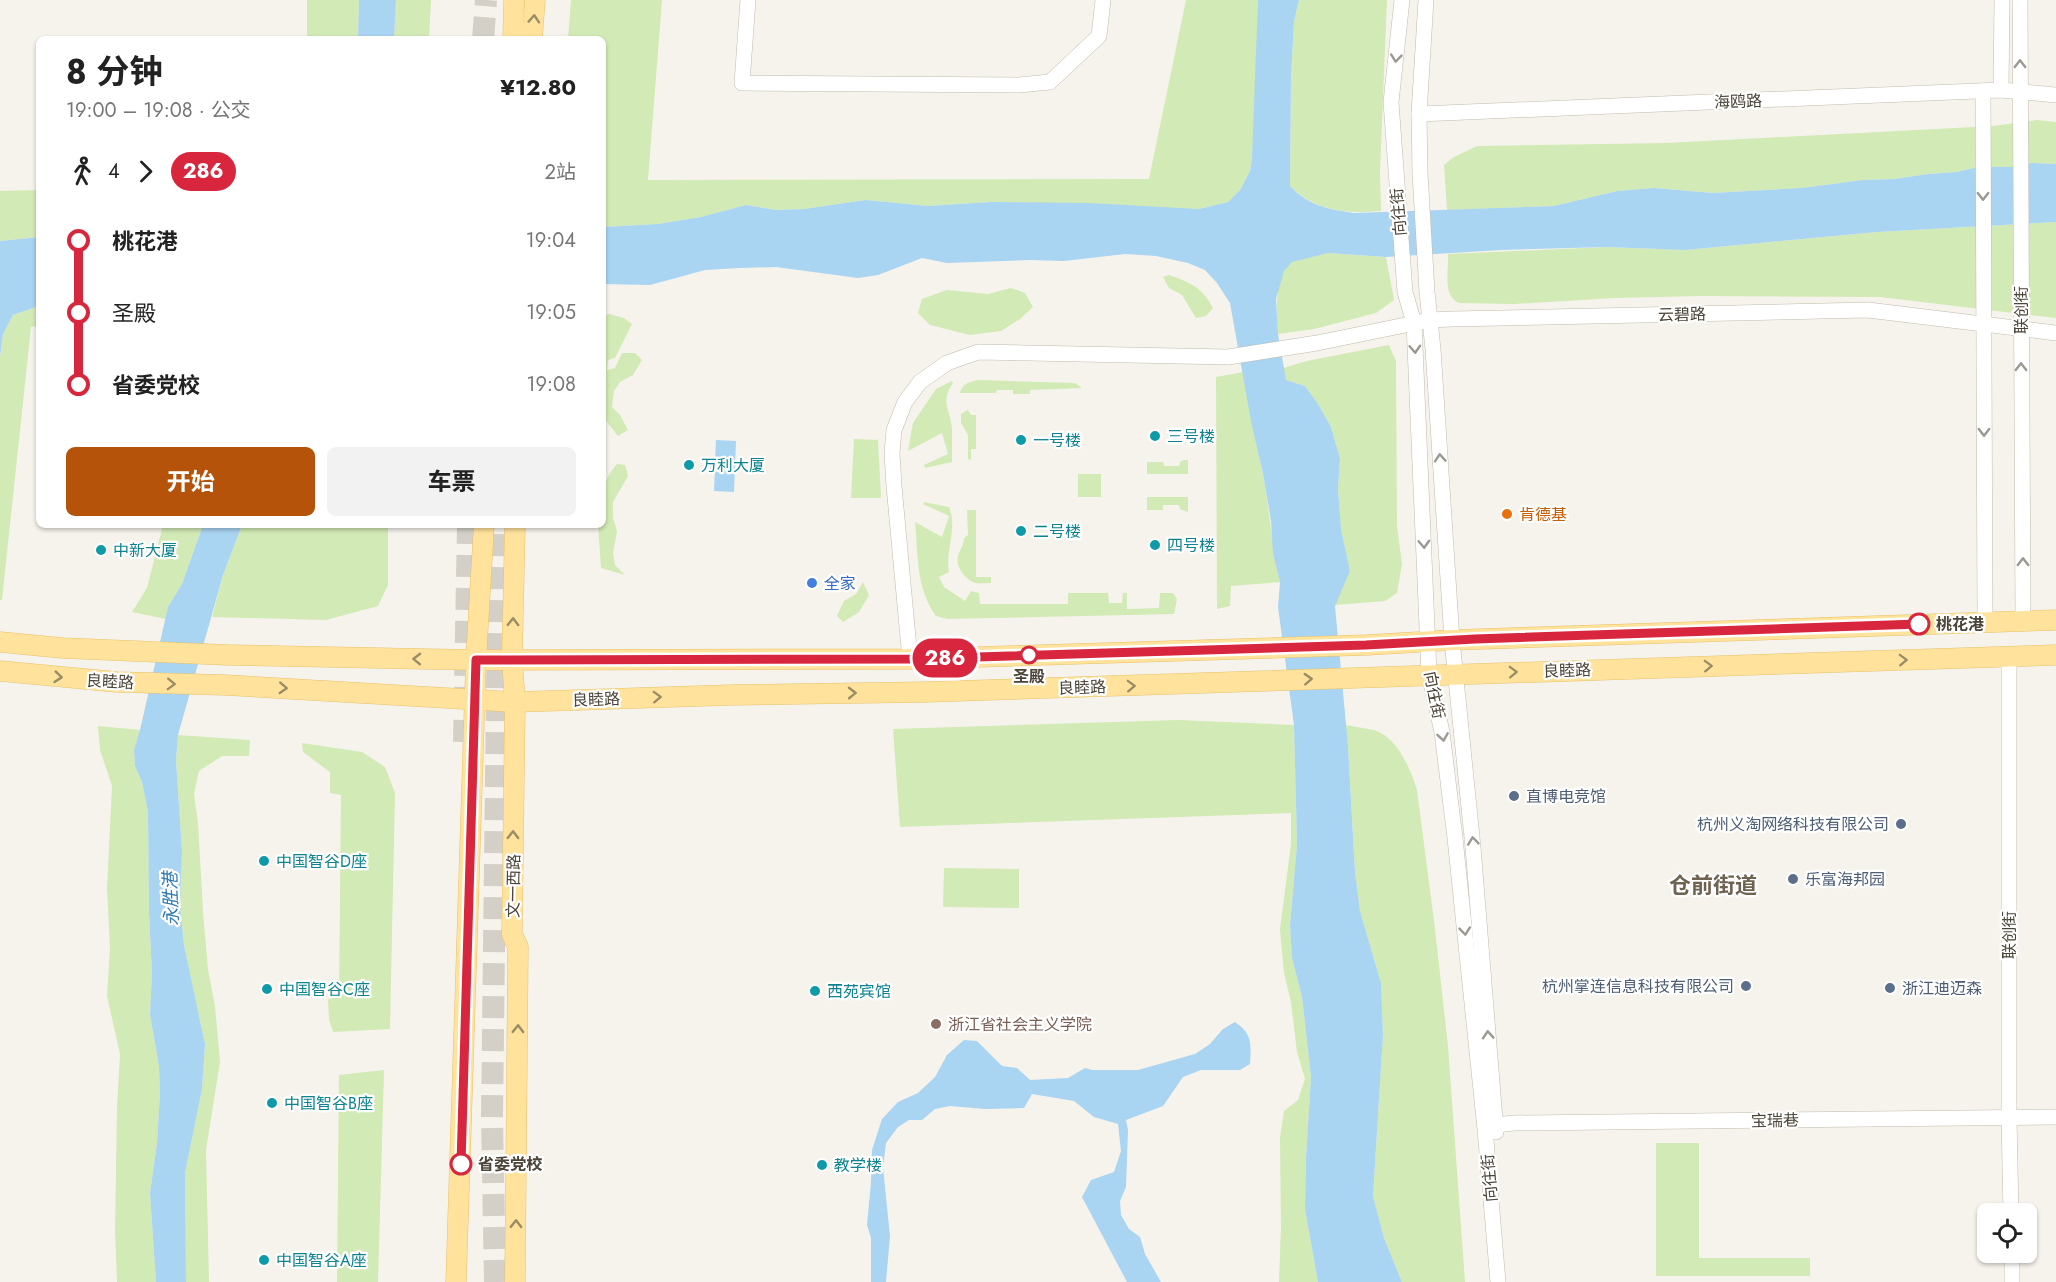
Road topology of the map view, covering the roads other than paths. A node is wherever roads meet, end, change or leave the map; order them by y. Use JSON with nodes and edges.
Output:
{"nodes":[{"id":1,"x":514,"y":0,"type":"edge"},
{"id":2,"x":535,"y":0,"type":"edge"},
{"id":3,"x":748,"y":0,"type":"edge"},
{"id":4,"x":1103,"y":0,"type":"edge"},
{"id":5,"x":1402,"y":0,"type":"edge"},
{"id":6,"x":1426,"y":0,"type":"edge"},
{"id":7,"x":2002,"y":0,"type":"edge"},
{"id":8,"x":2020,"y":0,"type":"edge"},
{"id":9,"x":513,"y":36,"type":"edge"},
{"id":10,"x":532,"y":36,"type":"edge"},
{"id":11,"x":2001,"y":90,"type":"junction"},
{"id":12,"x":1983,"y":91,"type":"junction"},
{"id":13,"x":2019,"y":92,"type":"junction"},
{"id":14,"x":2056,"y":95,"type":"edge"},
{"id":15,"x":1419,"y":114,"type":"junction"},
{"id":16,"x":1430,"y":320,"type":"junction"},
{"id":17,"x":1414,"y":323,"type":"junction"},
{"id":18,"x":1984,"y":324,"type":"junction"},
{"id":19,"x":2021,"y":328,"type":"junction"},
{"id":20,"x":2056,"y":333,"type":"edge"},
{"id":21,"x":484,"y":528,"type":"edge"},
{"id":22,"x":515,"y":528,"type":"edge"},
{"id":23,"x":2056,"y":620,"type":"edge"},
{"id":24,"x":2023,"y":621,"type":"junction"},
{"id":25,"x":1985,"y":622,"type":"junction"},
{"id":26,"x":1452,"y":640,"type":"junction"},
{"id":27,"x":1429,"y":641,"type":"junction"},
{"id":28,"x":0,"y":642,"type":"edge"},
{"id":29,"x":2056,"y":655,"type":"edge"},
{"id":30,"x":2009,"y":656,"type":"junction"},
{"id":31,"x":512,"y":659,"type":"junction"},
{"id":32,"x":910,"y":659,"type":"junction"},
{"id":33,"x":476,"y":660,"type":"junction"},
{"id":34,"x":0,"y":671,"type":"edge"},
{"id":35,"x":1429,"y":674,"type":"junction"},
{"id":36,"x":1455,"y":674,"type":"junction"},
{"id":37,"x":474,"y":698,"type":"junction"},
{"id":38,"x":515,"y":702,"type":"junction"},
{"id":39,"x":2009,"y":1117,"type":"junction"},
{"id":40,"x":2056,"y":1117,"type":"edge"},
{"id":41,"x":1495,"y":1125,"type":"junction"},
{"id":42,"x":2011,"y":1203,"type":"edge"},
{"id":43,"x":2012,"y":1263,"type":"edge"},
{"id":44,"x":456,"y":1282,"type":"edge"},
{"id":45,"x":515,"y":1282,"type":"edge"},
{"id":46,"x":1498,"y":1282,"type":"edge"},
{"id":47,"x":1507,"y":1282,"type":"edge"},
{"id":48,"x":2012,"y":1282,"type":"edge"}],
"edges":[{"from":1,"to":9,"type":"main road"},
{"from":10,"to":2,"type":"main road","one_way":true},
{"from":3,"to":4,"type":"street"},
{"from":5,"to":17,"type":"street","name":"向往街","one_way":true},
{"from":6,"to":15,"type":"street","name":"向往街"},
{"from":7,"to":11,"type":"street"},
{"from":13,"to":8,"type":"street","name":"联创街","one_way":true},
{"from":11,"to":12,"type":"street","name":"海鸥路"},
{"from":11,"to":13,"type":"street","name":"海鸥路"},
{"from":12,"to":15,"type":"street","name":"海鸥路"},
{"from":12,"to":18,"type":"street","one_way":true},
{"from":13,"to":14,"type":"street","name":"海鸥路"},
{"from":13,"to":19,"type":"street","name":"联创街"},
{"from":15,"to":16,"type":"street","name":"向往街"},
{"from":16,"to":17,"type":"street","name":"云碧路"},
{"from":16,"to":18,"type":"street","name":"云碧路"},
{"from":26,"to":16,"type":"street","name":"向往街","one_way":true},
{"from":17,"to":27,"type":"street","name":"向往街","one_way":true},
{"from":17,"to":32,"type":"street","name":"云碧路"},
{"from":18,"to":19,"type":"street","name":"云碧路"},
{"from":18,"to":25,"type":"street","one_way":true},
{"from":19,"to":20,"type":"street","name":"云碧路"},
{"from":24,"to":19,"type":"street","name":"联创街","one_way":true},
{"from":21,"to":33,"type":"main road"},
{"from":31,"to":22,"type":"main road","name":"文一西路","one_way":true},
{"from":23,"to":24,"type":"main road","name":"良睦路"},
{"from":24,"to":25,"type":"main road","name":"良睦路"},
{"from":25,"to":26,"type":"main road","name":"良睦路"},
{"from":26,"to":27,"type":"main road","name":"良睦路"},
{"from":26,"to":36,"type":"street","name":"向往街"},
{"from":27,"to":32,"type":"main road","name":"良睦路"},
{"from":27,"to":35,"type":"street","name":"向往街"},
{"from":33,"to":28,"type":"main road","name":"良睦路","one_way":true},
{"from":29,"to":30,"type":"main road","name":"良睦路"},
{"from":36,"to":30,"type":"main road","name":"良睦路","one_way":true},
{"from":30,"to":39,"type":"street","name":"联创街"},
{"from":31,"to":32,"type":"main road","name":"良睦路"},
{"from":31,"to":33,"type":"main road","name":"良睦路"},
{"from":31,"to":38,"type":"main road","name":"文一西路"},
{"from":33,"to":37,"type":"main road"},
{"from":34,"to":37,"type":"main road","name":"良睦路","one_way":true},
{"from":35,"to":36,"type":"main road","name":"良睦路"},
{"from":38,"to":35,"type":"main road","name":"良睦路","one_way":true},
{"from":35,"to":46,"type":"street","name":"向往街","one_way":true},
{"from":41,"to":36,"type":"street","name":"向往街","one_way":true},
{"from":37,"to":38,"type":"main road","name":"良睦路"},
{"from":37,"to":44,"type":"main road"},
{"from":45,"to":38,"type":"main road","name":"文一西路","one_way":true},
{"from":39,"to":40,"type":"street","name":"宝瑞巷"},
{"from":39,"to":41,"type":"street","name":"宝瑞巷"},
{"from":39,"to":42,"type":"street","name":"联创街"},
{"from":41,"to":47,"type":"street","name":"向往街"},
{"from":43,"to":48,"type":"street"}]}
